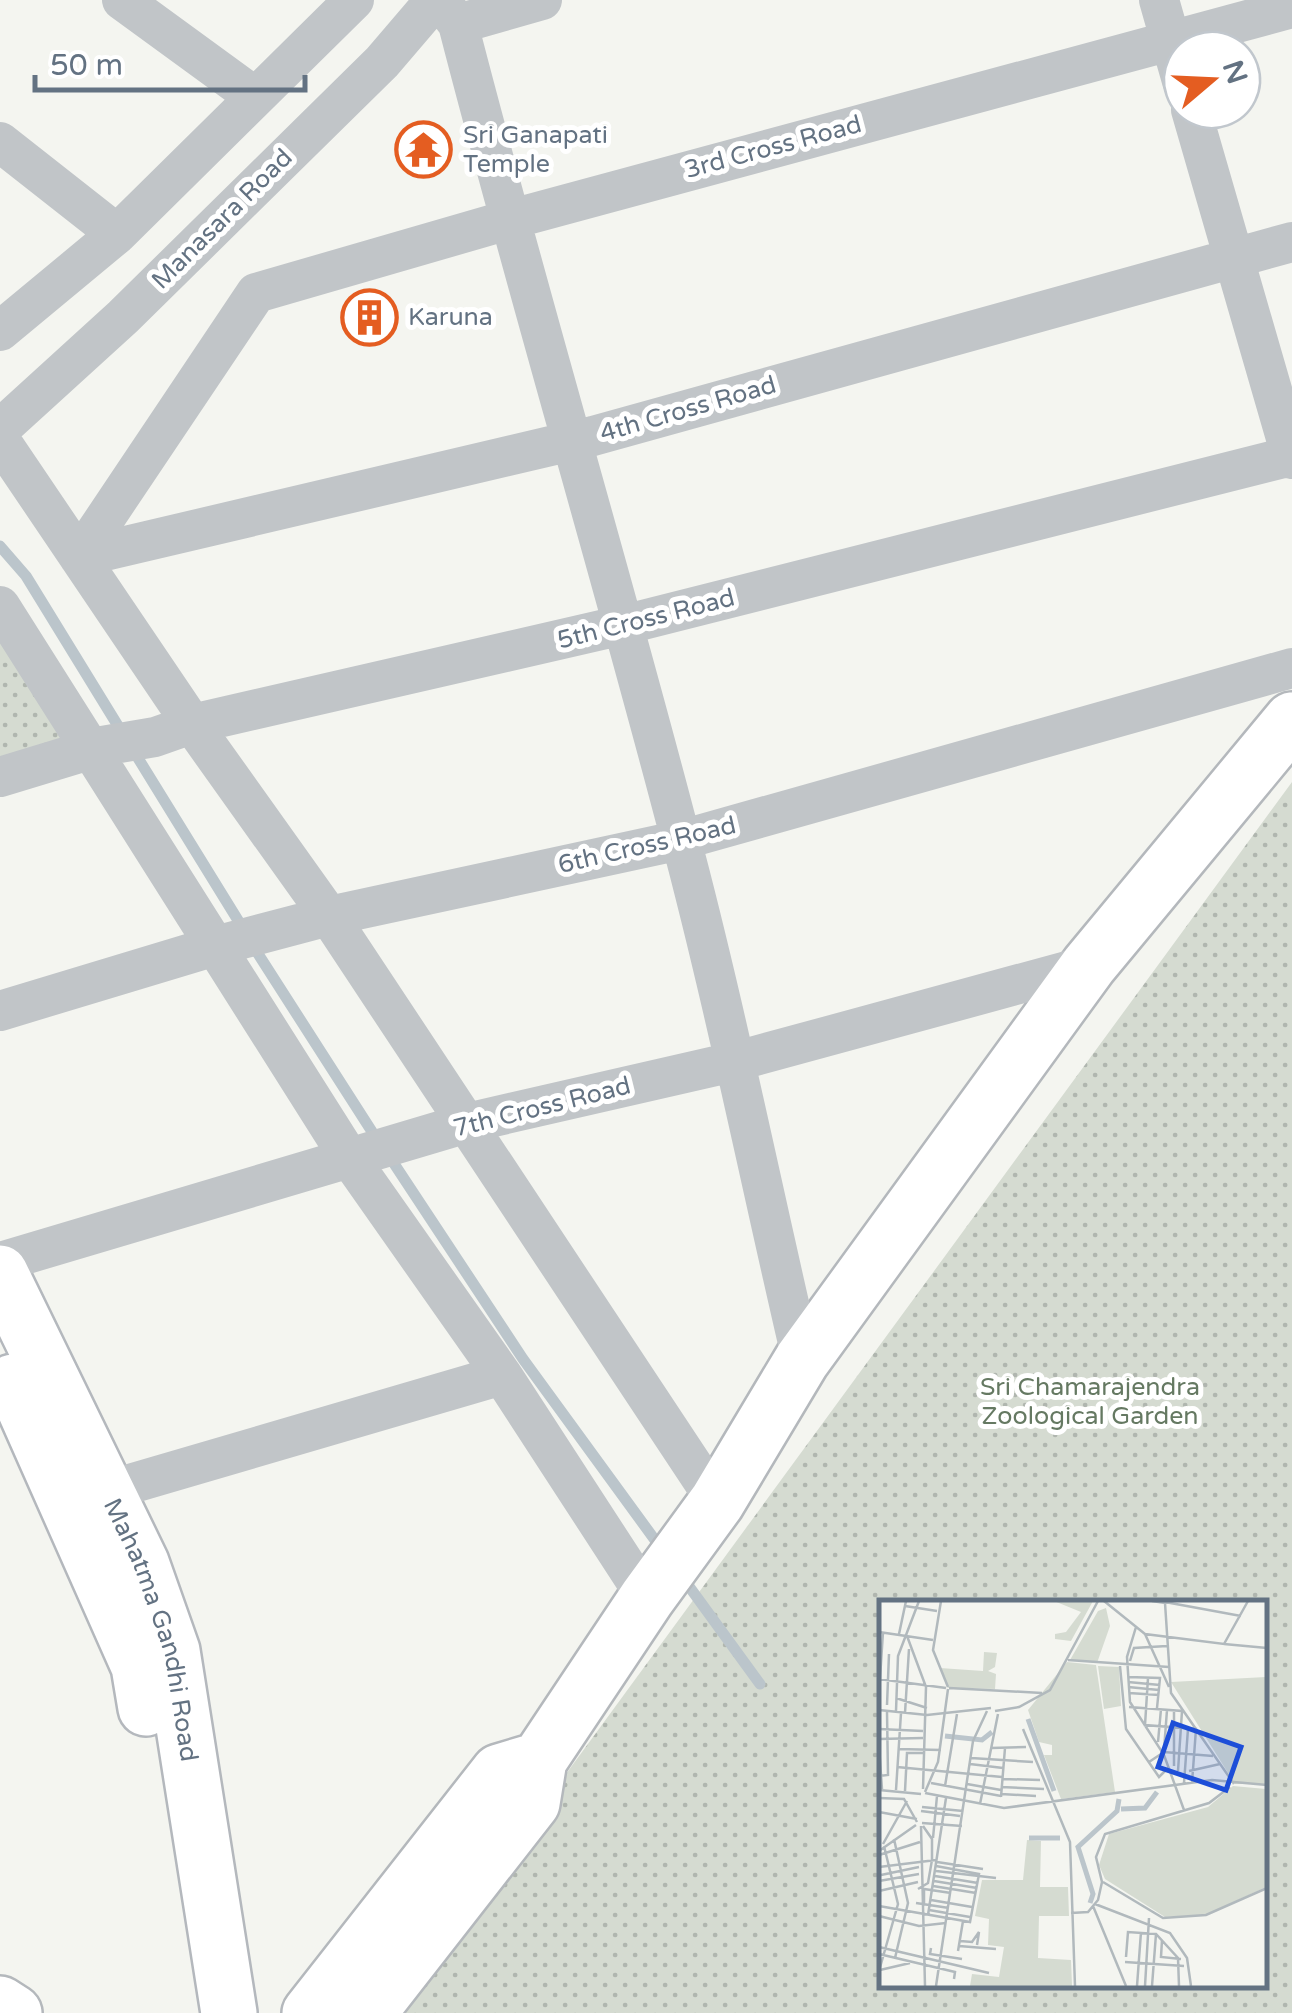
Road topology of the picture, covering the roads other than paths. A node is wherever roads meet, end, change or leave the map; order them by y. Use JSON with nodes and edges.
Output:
{"nodes":[{"id":1,"x":122,"y":0,"type":"edge"},
{"id":2,"x":354,"y":0,"type":"edge"},
{"id":3,"x":542,"y":0,"type":"edge"},
{"id":4,"x":1159,"y":0,"type":"edge"},
{"id":5,"x":444,"y":8,"type":"edge"},
{"id":6,"x":1292,"y":8,"type":"edge"},
{"id":7,"x":1167,"y":30,"type":"edge"},
{"id":8,"x":1205,"y":30,"type":"edge"},
{"id":9,"x":1162,"y":41,"type":"edge"},
{"id":10,"x":256,"y":97,"type":"junction"},
{"id":11,"x":1196,"y":130,"type":"edge"},
{"id":12,"x":0,"y":142,"type":"edge"},
{"id":13,"x":508,"y":220,"type":"junction"},
{"id":14,"x":117,"y":234,"type":"junction"},
{"id":15,"x":1292,"y":242,"type":"edge"},
{"id":16,"x":1234,"y":257,"type":"junction"},
{"id":17,"x":0,"y":332,"type":"edge"},
{"id":18,"x":0,"y":429,"type":"edge"},
{"id":19,"x":0,"y":440,"type":"edge"},
{"id":20,"x":574,"y":440,"type":"junction"},
{"id":21,"x":1292,"y":458,"type":"edge"},
{"id":22,"x":79,"y":558,"type":"junction"},
{"id":23,"x":0,"y":606,"type":"edge"},
{"id":24,"x":623,"y":625,"type":"junction"},
{"id":25,"x":1292,"y":668,"type":"edge"},
{"id":26,"x":1292,"y":720,"type":"edge"},
{"id":27,"x":173,"y":730,"type":"junction"},
{"id":28,"x":98,"y":748,"type":"junction"},
{"id":29,"x":0,"y":777,"type":"edge"},
{"id":30,"x":682,"y":840,"type":"junction"},
{"id":31,"x":329,"y":916,"type":"junction"},
{"id":32,"x":226,"y":944,"type":"junction"},
{"id":33,"x":1089,"y":966,"type":"junction"},
{"id":34,"x":0,"y":1011,"type":"edge"},
{"id":35,"x":732,"y":1062,"type":"junction"},
{"id":36,"x":467,"y":1123,"type":"junction"},
{"id":37,"x":360,"y":1155,"type":"junction"},
{"id":38,"x":0,"y":1262,"type":"edge"},
{"id":39,"x":0,"y":1272,"type":"edge"},
{"id":40,"x":0,"y":1352,"type":"edge"},
{"id":41,"x":802,"y":1360,"type":"junction"},
{"id":42,"x":502,"y":1376,"type":"junction"},
{"id":43,"x":106,"y":1490,"type":"junction"},
{"id":44,"x":712,"y":1508,"type":"junction"},
{"id":45,"x":653,"y":1591,"type":"junction"},
{"id":46,"x":539,"y":1760,"type":"junction"},
{"id":47,"x":0,"y":2004,"type":"edge"},
{"id":48,"x":14,"y":2013,"type":"edge"},
{"id":49,"x":192,"y":2013,"type":"edge"},
{"id":50,"x":228,"y":2013,"type":"edge"},
{"id":51,"x":310,"y":2013,"type":"edge"},
{"id":52,"x":368,"y":2013,"type":"edge"}],
"edges":[{"from":1,"to":10,"type":"street"},
{"from":2,"to":10,"type":"street"},
{"from":3,"to":5,"type":"street"},
{"from":4,"to":7,"type":"street"},
{"from":5,"to":13,"type":"street"},
{"from":5,"to":18,"type":"street","name":"Manasara Road"},
{"from":6,"to":8,"type":"street","name":"3rd Cross Road"},
{"from":9,"to":13,"type":"street","name":"3rd Cross Road"},
{"from":10,"to":14,"type":"street"},
{"from":11,"to":16,"type":"street"},
{"from":12,"to":14,"type":"street"},
{"from":13,"to":20,"type":"street"},
{"from":13,"to":22,"type":"street","name":"3rd Cross Road"},
{"from":14,"to":17,"type":"street"},
{"from":15,"to":16,"type":"street","name":"4th Cross Road"},
{"from":16,"to":20,"type":"street","name":"4th Cross Road"},
{"from":16,"to":21,"type":"street"},
{"from":19,"to":22,"type":"street"},
{"from":20,"to":22,"type":"street","name":"4th Cross Road"},
{"from":20,"to":24,"type":"street"},
{"from":21,"to":24,"type":"street","name":"5th Cross Road"},
{"from":22,"to":27,"type":"street"},
{"from":23,"to":28,"type":"street"},
{"from":24,"to":27,"type":"street","name":"5th Cross Road"},
{"from":24,"to":30,"type":"street"},
{"from":25,"to":30,"type":"street","name":"6th Cross Road"},
{"from":26,"to":33,"type":"main road"},
{"from":27,"to":28,"type":"street","name":"5th Cross Road"},
{"from":27,"to":31,"type":"street"},
{"from":28,"to":29,"type":"street","name":"5th Cross Road"},
{"from":28,"to":32,"type":"street"},
{"from":30,"to":31,"type":"street","name":"6th Cross Road"},
{"from":30,"to":35,"type":"street"},
{"from":31,"to":32,"type":"street","name":"6th Cross Road"},
{"from":31,"to":36,"type":"street"},
{"from":32,"to":34,"type":"street","name":"6th Cross Road"},
{"from":32,"to":37,"type":"street"},
{"from":33,"to":35,"type":"street","name":"7th Cross Road"},
{"from":33,"to":41,"type":"main road"},
{"from":35,"to":36,"type":"street","name":"7th Cross Road"},
{"from":35,"to":41,"type":"street"},
{"from":36,"to":37,"type":"street","name":"7th Cross Road"},
{"from":36,"to":44,"type":"street"},
{"from":37,"to":38,"type":"street","name":"7th Cross Road"},
{"from":37,"to":42,"type":"street"},
{"from":39,"to":43,"type":"main road","name":"Mahatma Gandhi Road"},
{"from":40,"to":49,"type":"main road","name":"Mahatma Gandhi Road"},
{"from":41,"to":44,"type":"main road"},
{"from":42,"to":43,"type":"street"},
{"from":42,"to":45,"type":"street"},
{"from":43,"to":50,"type":"main road","name":"Mahatma Gandhi Road"},
{"from":44,"to":45,"type":"main road"},
{"from":45,"to":46,"type":"main road"},
{"from":46,"to":51,"type":"main road"},
{"from":46,"to":52,"type":"main road"},
{"from":47,"to":48,"type":"main road"}]}
